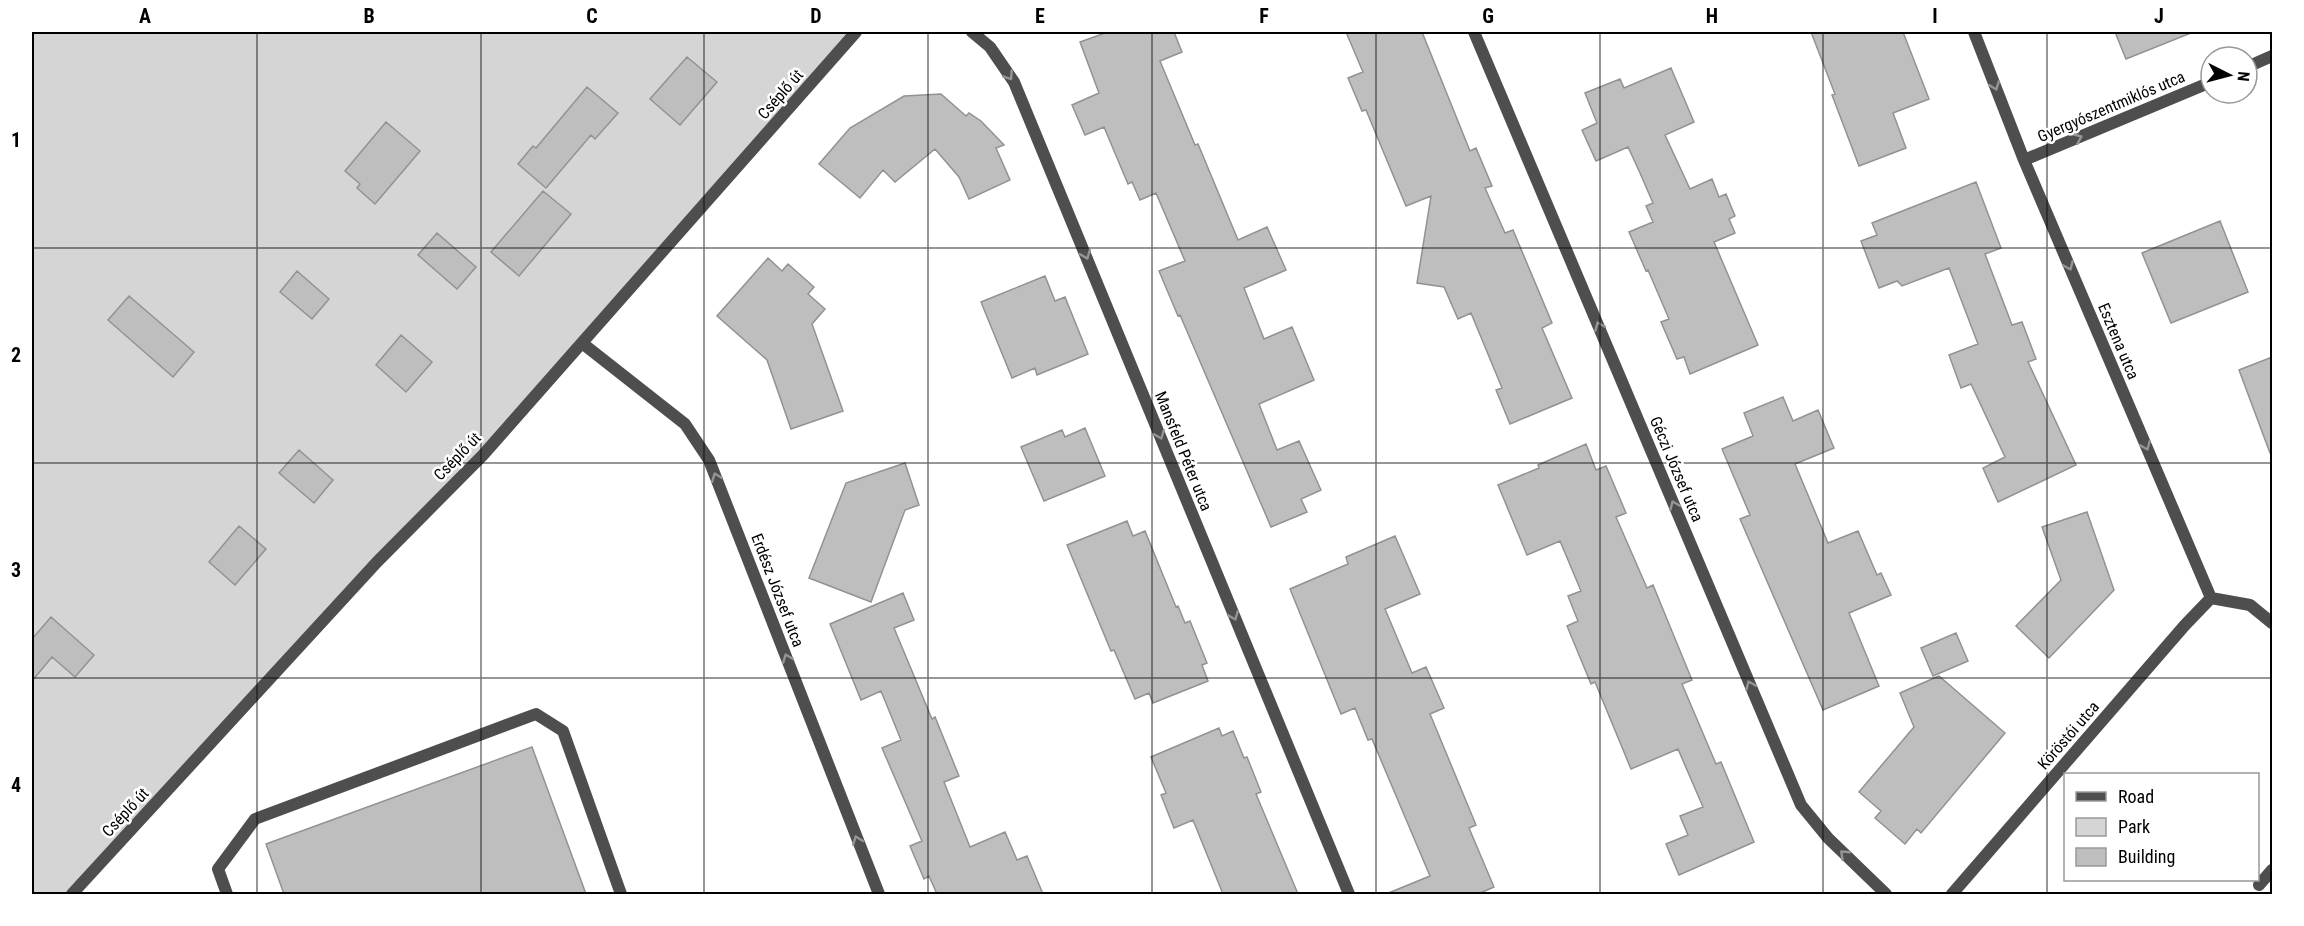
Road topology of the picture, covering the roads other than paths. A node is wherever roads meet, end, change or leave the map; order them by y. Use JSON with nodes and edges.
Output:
{"nodes":[{"id":1,"x":856,"y":32,"type":"edge"},
{"id":2,"x":972,"y":32,"type":"edge"},
{"id":3,"x":1474,"y":32,"type":"edge"},
{"id":4,"x":1974,"y":32,"type":"edge"},
{"id":5,"x":2199,"y":87,"type":"edge"},
{"id":6,"x":2024,"y":160,"type":"junction"},
{"id":7,"x":582,"y":344,"type":"junction"},
{"id":8,"x":2211,"y":598,"type":"junction"},
{"id":9,"x":2272,"y":623,"type":"edge"},
{"id":10,"x":2272,"y":870,"type":"edge"},
{"id":11,"x":2259,"y":885,"type":"dead end"},
{"id":12,"x":72,"y":894,"type":"edge"},
{"id":13,"x":227,"y":894,"type":"edge"},
{"id":14,"x":621,"y":894,"type":"edge"},
{"id":15,"x":879,"y":894,"type":"edge"},
{"id":16,"x":1349,"y":894,"type":"edge"},
{"id":17,"x":1886,"y":894,"type":"edge"},
{"id":18,"x":1952,"y":894,"type":"edge"}],
"edges":[{"from":1,"to":7,"type":"street","name":"Cséplő út"},
{"from":2,"to":16,"type":"street","name":"Mansfeld Péter utca","one_way":true},
{"from":17,"to":3,"type":"street","name":"Géczi József utca","one_way":true},
{"from":4,"to":6,"type":"street","name":"Esztena utca","one_way":true},
{"from":6,"to":5,"type":"street","name":"Gyergyószentmiklós utca","one_way":true},
{"from":6,"to":8,"type":"street","name":"Esztena utca","one_way":true},
{"from":7,"to":12,"type":"street","name":"Cséplő út"},
{"from":15,"to":7,"type":"street","name":"Erdész József utca","one_way":true},
{"from":8,"to":9,"type":"street"},
{"from":8,"to":18,"type":"street","name":"Köröstói utca"},
{"from":10,"to":11,"type":"street"},
{"from":13,"to":14,"type":"street"}]}
